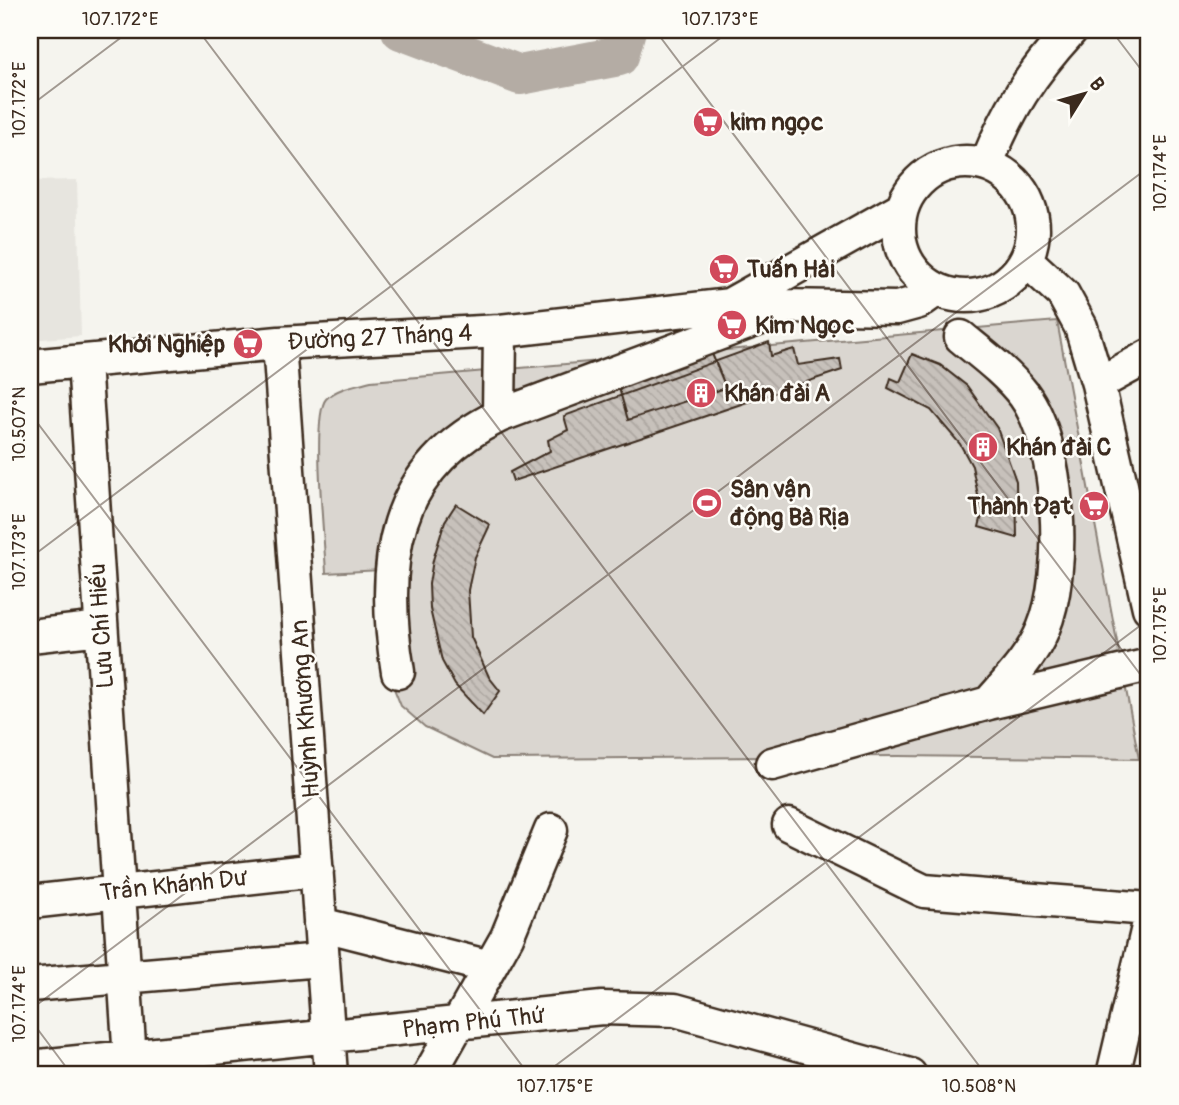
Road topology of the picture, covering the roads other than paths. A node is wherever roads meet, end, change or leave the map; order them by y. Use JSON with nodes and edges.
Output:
{"nodes":[{"id":1,"x":1071,"y":30,"type":"edge"},
{"id":2,"x":986,"y":165,"type":"junction"},
{"id":3,"x":902,"y":208,"type":"junction"},
{"id":4,"x":1027,"y":260,"type":"junction"},
{"id":5,"x":936,"y":290,"type":"junction"},
{"id":6,"x":730,"y":305,"type":"junction"},
{"id":7,"x":792,"y":307,"type":"junction"},
{"id":8,"x":500,"y":331,"type":"junction"},
{"id":9,"x":961,"y":337,"type":"dead end"},
{"id":10,"x":279,"y":343,"type":"junction"},
{"id":11,"x":1149,"y":356,"type":"edge"},
{"id":12,"x":84,"y":362,"type":"junction"},
{"id":13,"x":30,"y":366,"type":"edge"},
{"id":14,"x":1098,"y":384,"type":"junction"},
{"id":15,"x":499,"y":416,"type":"junction"},
{"id":16,"x":1149,"y":608,"type":"edge"},
{"id":17,"x":101,"y":628,"type":"junction"},
{"id":18,"x":30,"y":636,"type":"edge"},
{"id":19,"x":1149,"y":665,"type":"edge"},
{"id":20,"x":398,"y":672,"type":"dead end"},
{"id":21,"x":989,"y":703,"type":"junction"},
{"id":22,"x":772,"y":764,"type":"dead end"},
{"id":23,"x":789,"y":825,"type":"dead end"},
{"id":24,"x":551,"y":830,"type":"dead end"},
{"id":25,"x":317,"y":870,"type":"junction"},
{"id":26,"x":118,"y":890,"type":"junction"},
{"id":27,"x":30,"y":902,"type":"edge"},
{"id":28,"x":1149,"y":909,"type":"edge"},
{"id":29,"x":1149,"y":923,"type":"edge"},
{"id":30,"x":320,"y":924,"type":"junction"},
{"id":31,"x":321,"y":960,"type":"junction"},
{"id":32,"x":490,"y":967,"type":"junction"},
{"id":33,"x":124,"y":977,"type":"junction"},
{"id":34,"x":30,"y":985,"type":"edge"},
{"id":35,"x":458,"y":1024,"type":"junction"},
{"id":36,"x":328,"y":1038,"type":"junction"},
{"id":37,"x":130,"y":1066,"type":"edge"},
{"id":38,"x":30,"y":1067,"type":"edge"},
{"id":39,"x":331,"y":1075,"type":"edge"},
{"id":40,"x":429,"y":1075,"type":"edge"},
{"id":41,"x":910,"y":1075,"type":"edge"},
{"id":42,"x":1113,"y":1075,"type":"edge"}],
"edges":[{"from":1,"to":2,"type":"street"},
{"from":2,"to":3,"type":"street"},
{"from":2,"to":4,"type":"street"},
{"from":3,"to":5,"type":"street"},
{"from":3,"to":6,"type":"street","name":"Đường 27 Tháng 4"},
{"from":4,"to":5,"type":"street"},
{"from":4,"to":14,"type":"street"},
{"from":5,"to":7,"type":"street","name":"Đường 27 Tháng 4"},
{"from":6,"to":7,"type":"street","name":"Đường 27 Tháng 4"},
{"from":6,"to":8,"type":"street","name":"Đường 27 Tháng 4"},
{"from":7,"to":15,"type":"street"},
{"from":8,"to":10,"type":"street","name":"Đường 27 Tháng 4"},
{"from":8,"to":15,"type":"street"},
{"from":9,"to":21,"type":"street"},
{"from":10,"to":12,"type":"street","name":"Đường 27 Tháng 4"},
{"from":10,"to":25,"type":"street","name":"Huỳnh Khương An"},
{"from":11,"to":14,"type":"street"},
{"from":12,"to":13,"type":"street","name":"Đường 27 Tháng 4"},
{"from":12,"to":17,"type":"street","name":"Lưu Chí Hiếu"},
{"from":14,"to":16,"type":"street"},
{"from":15,"to":20,"type":"street"},
{"from":17,"to":18,"type":"street"},
{"from":17,"to":26,"type":"street","name":"Lưu Chí Hiếu"},
{"from":19,"to":21,"type":"street"},
{"from":21,"to":22,"type":"street"},
{"from":23,"to":28,"type":"street"},
{"from":24,"to":32,"type":"street"},
{"from":25,"to":26,"type":"street","name":"Trần Khánh Dư"},
{"from":25,"to":30,"type":"street","name":"Huỳnh Khương An"},
{"from":26,"to":27,"type":"street","name":"Trần Khánh Dư"},
{"from":26,"to":33,"type":"street","name":"Lưu Chí Hiếu"},
{"from":29,"to":42,"type":"street"},
{"from":30,"to":31,"type":"street","name":"Huỳnh Khương An"},
{"from":30,"to":32,"type":"street"},
{"from":31,"to":33,"type":"street"},
{"from":31,"to":36,"type":"street","name":"Huỳnh Khương An"},
{"from":32,"to":35,"type":"street"},
{"from":33,"to":34,"type":"street"},
{"from":33,"to":37,"type":"street","name":"Lưu Chí Hiếu"},
{"from":35,"to":36,"type":"street","name":"Phạm Phú Thứ"},
{"from":35,"to":40,"type":"street"},
{"from":35,"to":41,"type":"street","name":"Phạm Phú Thứ"},
{"from":36,"to":37,"type":"street","name":"Phạm Phú Thứ"},
{"from":36,"to":39,"type":"street","name":"Huỳnh Khương An"},
{"from":37,"to":38,"type":"street","name":"Phạm Phú Thứ"}]}
